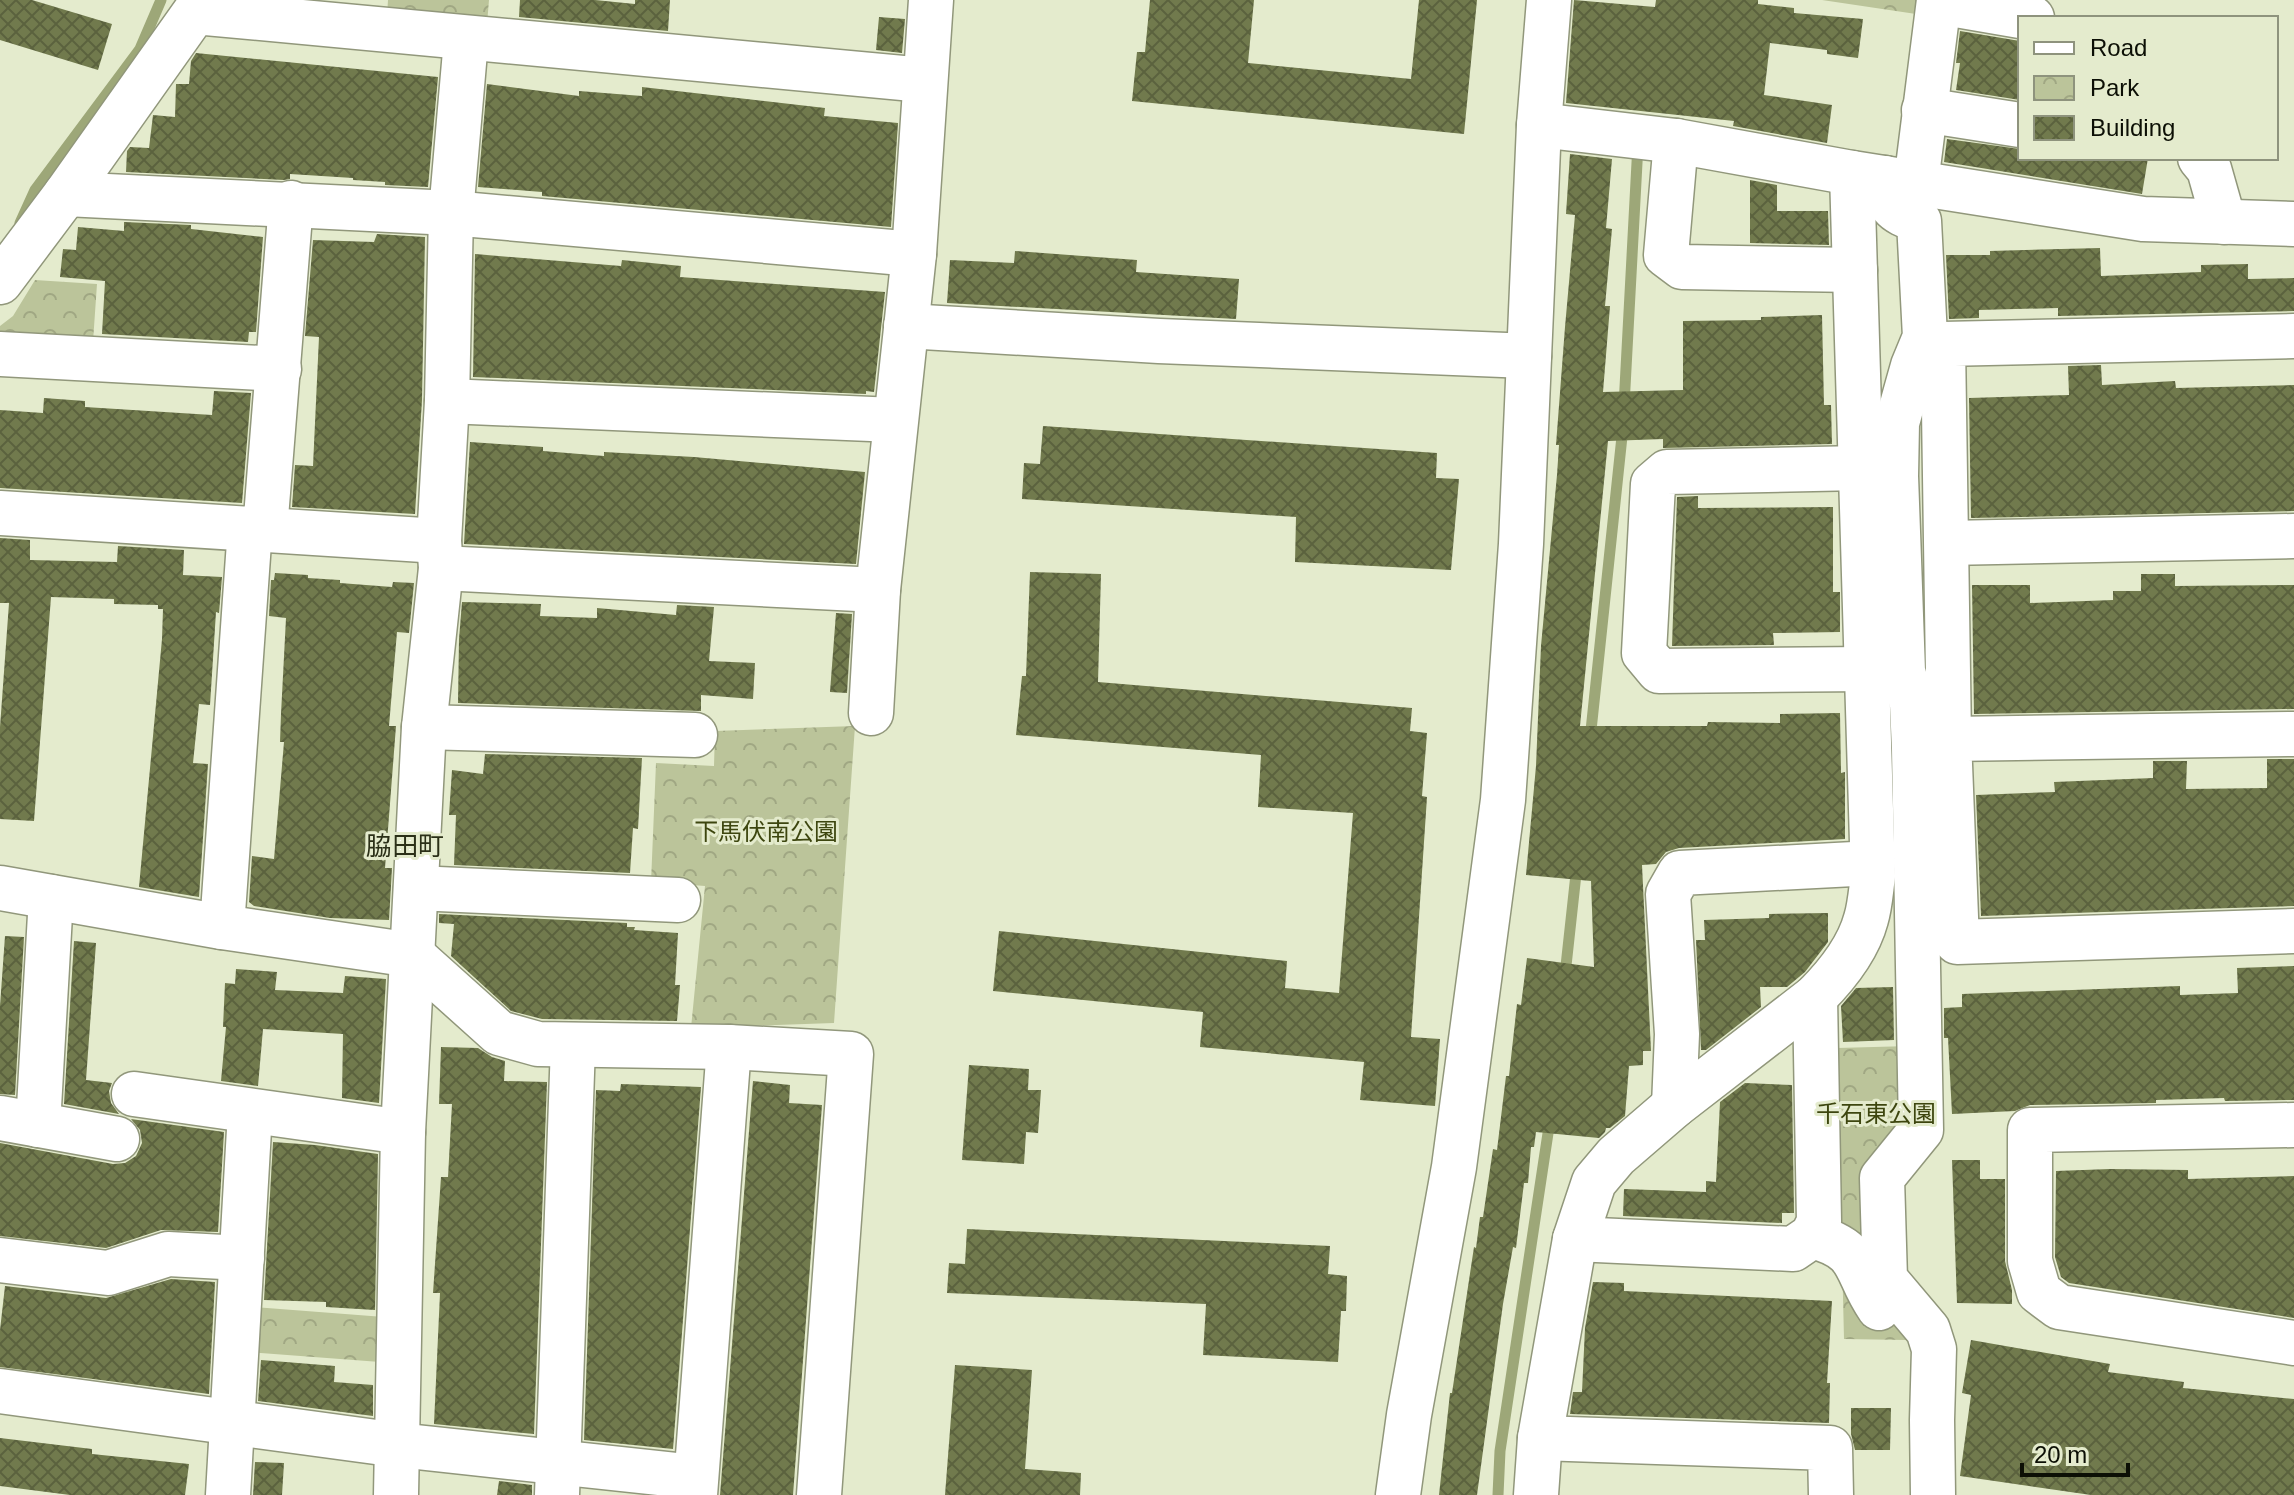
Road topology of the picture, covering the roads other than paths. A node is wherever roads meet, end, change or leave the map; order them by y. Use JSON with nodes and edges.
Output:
{"nodes":[{"id":1,"x":931,"y":0,"type":"edge"},
{"id":2,"x":1549,"y":0,"type":"edge"},
{"id":3,"x":1939,"y":1,"type":"edge"},
{"id":4,"x":187,"y":5,"type":"edge"},
{"id":5,"x":2021,"y":16,"type":"edge"},
{"id":6,"x":466,"y":40,"type":"junction"},
{"id":7,"x":924,"y":80,"type":"junction"},
{"id":8,"x":1924,"y":110,"type":"junction"},
{"id":9,"x":1539,"y":125,"type":"junction"},
{"id":10,"x":2018,"y":125,"type":"edge"},
{"id":11,"x":1676,"y":141,"type":"junction"},
{"id":12,"x":2202,"y":160,"type":"edge"},
{"id":13,"x":1884,"y":178,"type":"junction"},
{"id":14,"x":66,"y":194,"type":"junction"},
{"id":15,"x":291,"y":203,"type":"junction"},
{"id":16,"x":451,"y":213,"type":"junction"},
{"id":17,"x":2224,"y":222,"type":"junction"},
{"id":18,"x":2294,"y":224,"type":"edge"},
{"id":19,"x":914,"y":254,"type":"junction"},
{"id":20,"x":1855,"y":270,"type":"junction"},
{"id":21,"x":0,"y":282,"type":"edge"},
{"id":22,"x":906,"y":326,"type":"junction"},
{"id":23,"x":2294,"y":336,"type":"edge"},
{"id":24,"x":0,"y":354,"type":"edge"},
{"id":25,"x":1529,"y":356,"type":"junction"},
{"id":26,"x":279,"y":369,"type":"junction"},
{"id":27,"x":447,"y":401,"type":"junction"},
{"id":28,"x":895,"y":420,"type":"junction"},
{"id":29,"x":1861,"y":468,"type":"junction"},
{"id":30,"x":0,"y":513,"type":"edge"},
{"id":31,"x":258,"y":529,"type":"junction"},
{"id":32,"x":2294,"y":536,"type":"edge"},
{"id":33,"x":1947,"y":543,"type":"junction"},
{"id":34,"x":440,"y":554,"type":"junction"},
{"id":35,"x":878,"y":590,"type":"junction"},
{"id":36,"x":1867,"y":669,"type":"junction"},
{"id":37,"x":871,"y":713,"type":"dead end"},
{"id":38,"x":424,"y":727,"type":"junction"},
{"id":39,"x":2294,"y":734,"type":"edge"},
{"id":40,"x":695,"y":735,"type":"dead end"},
{"id":41,"x":1949,"y":739,"type":"junction"},
{"id":42,"x":1873,"y":863,"type":"junction"},
{"id":43,"x":0,"y":888,"type":"edge"},
{"id":44,"x":416,"y":888,"type":"junction"},
{"id":45,"x":51,"y":897,"type":"junction"},
{"id":46,"x":678,"y":900,"type":"dead end"},
{"id":47,"x":222,"y":927,"type":"junction"},
{"id":48,"x":2294,"y":931,"type":"edge"},
{"id":49,"x":412,"y":955,"type":"junction"},
{"id":50,"x":1815,"y":997,"type":"junction"},
{"id":51,"x":573,"y":1045,"type":"junction"},
{"id":52,"x":729,"y":1047,"type":"junction"},
{"id":53,"x":134,"y":1094,"type":"dead end"},
{"id":54,"x":1674,"y":1106,"type":"junction"},
{"id":55,"x":250,"y":1112,"type":"junction"},
{"id":56,"x":19,"y":1121,"type":"edge"},
{"id":57,"x":2294,"y":1125,"type":"edge"},
{"id":58,"x":403,"y":1132,"type":"junction"},
{"id":59,"x":117,"y":1139,"type":"dead end"},
{"id":60,"x":1812,"y":1236,"type":"junction"},
{"id":61,"x":1575,"y":1239,"type":"junction"},
{"id":62,"x":242,"y":1258,"type":"junction"},
{"id":63,"x":0,"y":1260,"type":"edge"},
{"id":64,"x":1930,"y":1336,"type":"junction"},
{"id":65,"x":2294,"y":1343,"type":"edge"},
{"id":66,"x":0,"y":1391,"type":"edge"},
{"id":67,"x":232,"y":1422,"type":"junction"},
{"id":68,"x":1540,"y":1438,"type":"junction"},
{"id":69,"x":398,"y":1445,"type":"junction"},
{"id":70,"x":558,"y":1478,"type":"edge"},
{"id":71,"x":695,"y":1486,"type":"edge"},
{"id":72,"x":228,"y":1495,"type":"edge"},
{"id":73,"x":396,"y":1495,"type":"edge"},
{"id":74,"x":819,"y":1495,"type":"edge"},
{"id":75,"x":1398,"y":1495,"type":"edge"},
{"id":76,"x":1536,"y":1495,"type":"edge"},
{"id":77,"x":1831,"y":1495,"type":"edge"},
{"id":78,"x":1933,"y":1495,"type":"edge"}],
"edges":[{"from":1,"to":7,"type":"street"},
{"from":2,"to":9,"type":"street"},
{"from":3,"to":5,"type":"street"},
{"from":3,"to":8,"type":"street"},
{"from":4,"to":6,"type":"street"},
{"from":4,"to":14,"type":"street"},
{"from":6,"to":7,"type":"street"},
{"from":6,"to":16,"type":"street"},
{"from":7,"to":19,"type":"street"},
{"from":8,"to":10,"type":"street"},
{"from":8,"to":13,"type":"street"},
{"from":9,"to":11,"type":"street"},
{"from":9,"to":25,"type":"street"},
{"from":11,"to":13,"type":"street"},
{"from":11,"to":20,"type":"street"},
{"from":12,"to":17,"type":"street"},
{"from":13,"to":17,"type":"street"},
{"from":13,"to":20,"type":"street"},
{"from":13,"to":64,"type":"street"},
{"from":14,"to":15,"type":"street"},
{"from":14,"to":21,"type":"street"},
{"from":15,"to":16,"type":"street"},
{"from":15,"to":26,"type":"street"},
{"from":16,"to":19,"type":"street"},
{"from":16,"to":27,"type":"street"},
{"from":17,"to":18,"type":"street"},
{"from":19,"to":22,"type":"street"},
{"from":20,"to":29,"type":"street"},
{"from":22,"to":25,"type":"street"},
{"from":22,"to":28,"type":"street"},
{"from":23,"to":33,"type":"street"},
{"from":24,"to":26,"type":"street"},
{"from":25,"to":75,"type":"street"},
{"from":26,"to":31,"type":"street"},
{"from":27,"to":28,"type":"street"},
{"from":27,"to":34,"type":"street"},
{"from":28,"to":35,"type":"street"},
{"from":29,"to":36,"type":"street"},
{"from":29,"to":36,"type":"street"},
{"from":30,"to":31,"type":"street"},
{"from":31,"to":34,"type":"street"},
{"from":31,"to":47,"type":"street"},
{"from":32,"to":33,"type":"street"},
{"from":33,"to":41,"type":"street"},
{"from":34,"to":35,"type":"street"},
{"from":34,"to":38,"type":"street"},
{"from":35,"to":37,"type":"street"},
{"from":36,"to":42,"type":"street"},
{"from":38,"to":40,"type":"street"},
{"from":38,"to":44,"type":"street"},
{"from":39,"to":41,"type":"street"},
{"from":41,"to":48,"type":"street"},
{"from":42,"to":50,"type":"street"},
{"from":42,"to":54,"type":"street"},
{"from":43,"to":45,"type":"street"},
{"from":44,"to":46,"type":"street"},
{"from":44,"to":49,"type":"street"},
{"from":45,"to":47,"type":"street"},
{"from":45,"to":56,"type":"street"},
{"from":47,"to":49,"type":"street"},
{"from":49,"to":51,"type":"street"},
{"from":49,"to":58,"type":"street"},
{"from":50,"to":54,"type":"street"},
{"from":50,"to":60,"type":"street"},
{"from":51,"to":52,"type":"street"},
{"from":51,"to":70,"type":"street"},
{"from":52,"to":71,"type":"street"},
{"from":52,"to":74,"type":"street"},
{"from":53,"to":55,"type":"street"},
{"from":54,"to":61,"type":"street"},
{"from":55,"to":58,"type":"street"},
{"from":55,"to":62,"type":"street"},
{"from":56,"to":59,"type":"street"},
{"from":57,"to":65,"type":"street"},
{"from":58,"to":69,"type":"street"},
{"from":60,"to":61,"type":"street"},
{"from":60,"to":64,"type":"street"},
{"from":61,"to":68,"type":"street"},
{"from":62,"to":63,"type":"street"},
{"from":62,"to":67,"type":"street"},
{"from":64,"to":78,"type":"street"},
{"from":66,"to":67,"type":"street"},
{"from":67,"to":69,"type":"street"},
{"from":67,"to":72,"type":"street"},
{"from":68,"to":76,"type":"street"},
{"from":68,"to":77,"type":"street"},
{"from":69,"to":70,"type":"street"},
{"from":69,"to":73,"type":"street"},
{"from":70,"to":71,"type":"street"}]}
